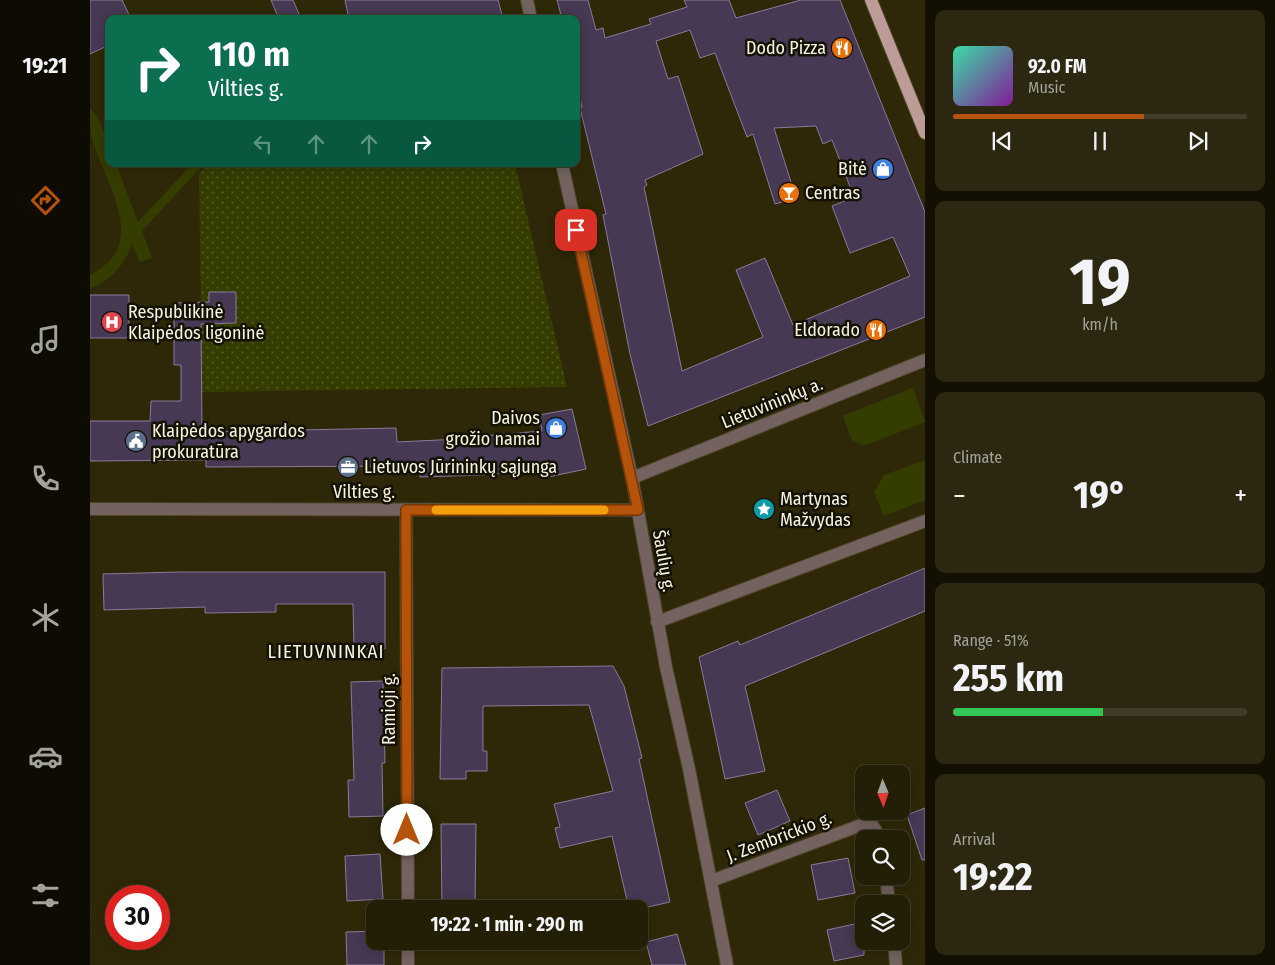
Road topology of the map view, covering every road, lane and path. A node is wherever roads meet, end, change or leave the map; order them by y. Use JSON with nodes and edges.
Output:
{"nodes":[{"id":1,"x":527,"y":0,"type":"edge"},
{"id":2,"x":871,"y":0,"type":"edge"},
{"id":3,"x":530,"y":15,"type":"edge"},
{"id":4,"x":925,"y":133,"type":"edge"},
{"id":5,"x":563,"y":167,"type":"edge"},
{"id":6,"x":925,"y":360,"type":"edge"},
{"id":7,"x":632,"y":478,"type":"junction"},
{"id":8,"x":90,"y":509,"type":"edge"},
{"id":9,"x":406,"y":510,"type":"junction"},
{"id":10,"x":638,"y":510,"type":"junction"},
{"id":11,"x":925,"y":521,"type":"edge"},
{"id":12,"x":658,"y":622,"type":"junction"},
{"id":13,"x":875,"y":830,"type":"edge"},
{"id":14,"x":711,"y":881,"type":"junction"},
{"id":15,"x":408,"y":900,"type":"edge"},
{"id":16,"x":408,"y":950,"type":"edge"},
{"id":17,"x":895,"y":950,"type":"edge"},
{"id":18,"x":408,"y":965,"type":"edge"},
{"id":19,"x":727,"y":965,"type":"edge"},
{"id":20,"x":896,"y":965,"type":"edge"}],
"edges":[{"from":1,"to":3,"type":"street"},
{"from":2,"to":4,"type":"main road"},
{"from":5,"to":7,"type":"street","name":"Šaulių g."},
{"from":6,"to":7,"type":"street","name":"Lietuvininkų a."},
{"from":7,"to":10,"type":"street","name":"Šaulių g."},
{"from":8,"to":9,"type":"street","name":"Vilties g."},
{"from":9,"to":10,"type":"street","name":"Vilties g."},
{"from":9,"to":15,"type":"street","name":"Ramioji g."},
{"from":10,"to":12,"type":"street","name":"Šaulių g."},
{"from":11,"to":12,"type":"street"},
{"from":12,"to":14,"type":"street","name":"Šaulių g."},
{"from":13,"to":14,"type":"street","name":"J. Zembrickio g."},
{"from":14,"to":19,"type":"street","name":"Šaulių g."},
{"from":16,"to":18,"type":"street"},
{"from":17,"to":20,"type":"street"}]}
